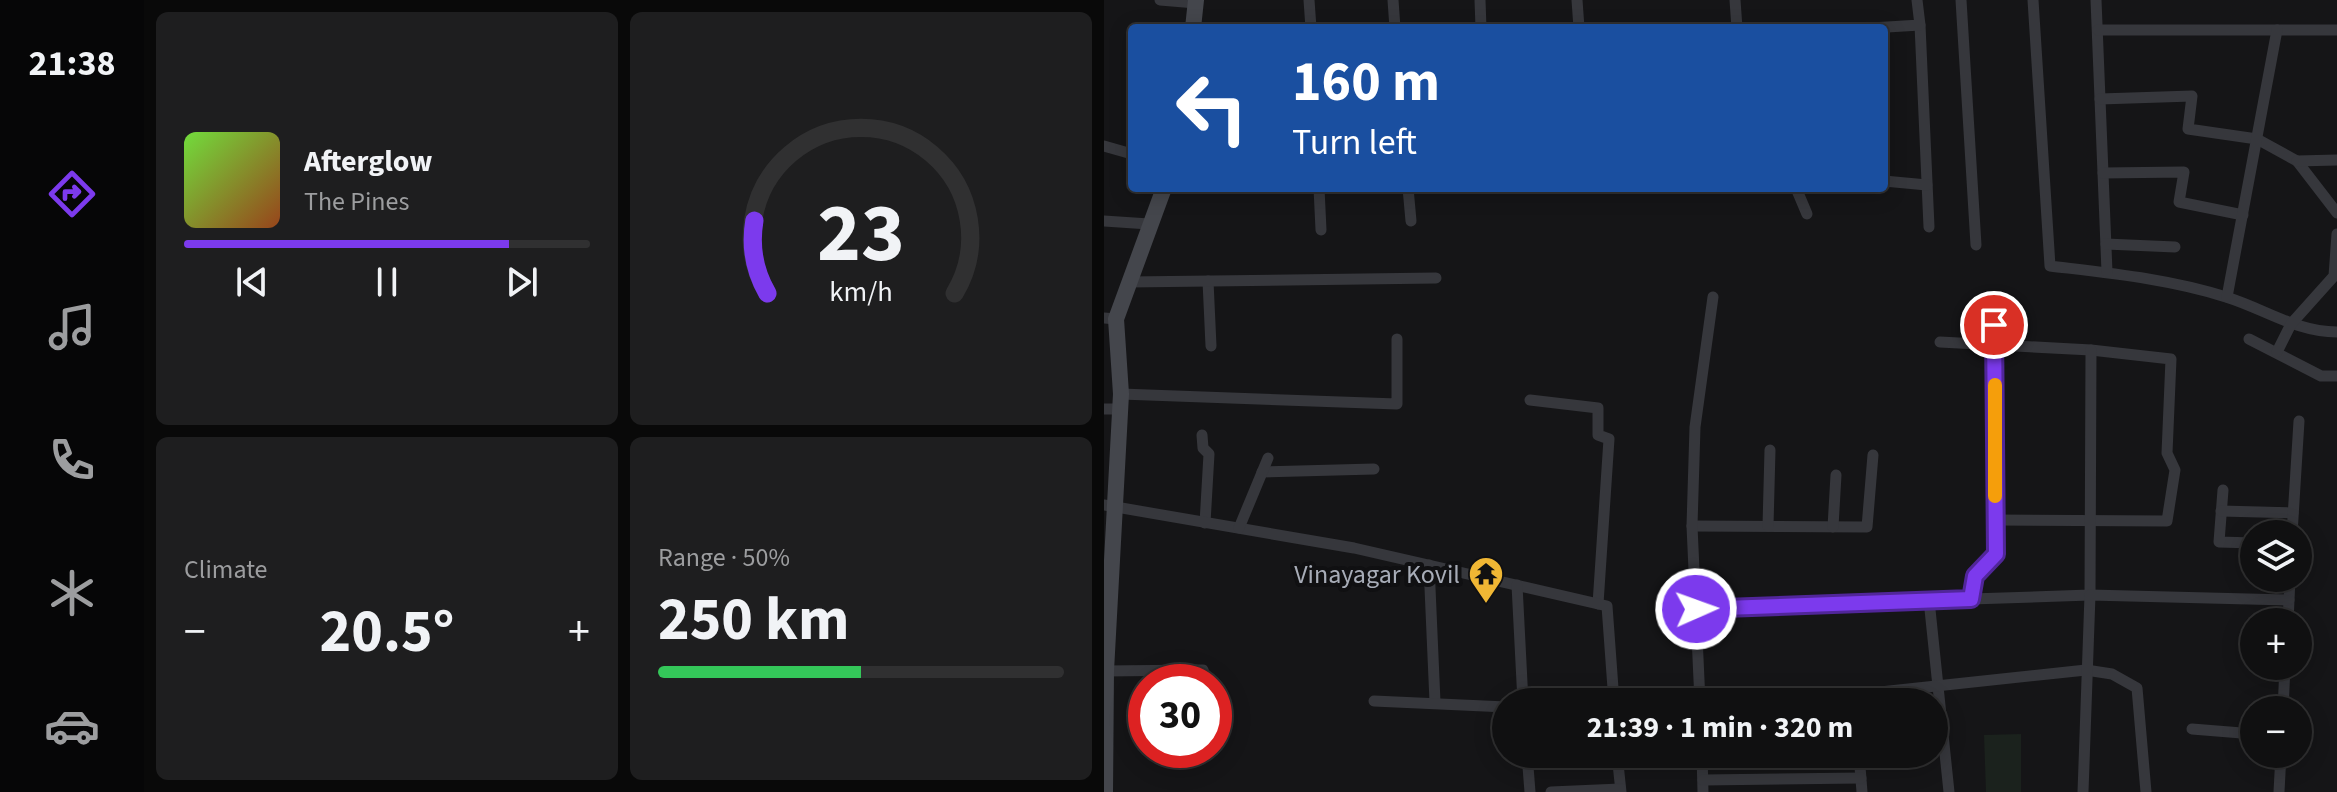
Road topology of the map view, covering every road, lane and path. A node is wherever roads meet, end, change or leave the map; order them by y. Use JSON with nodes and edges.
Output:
{"nodes":[{"id":1,"x":1160,"y":0,"type":"edge"},
{"id":2,"x":1309,"y":0,"type":"edge"},
{"id":3,"x":1393,"y":0,"type":"edge"},
{"id":4,"x":1480,"y":0,"type":"edge"},
{"id":5,"x":1577,"y":0,"type":"edge"},
{"id":6,"x":1735,"y":0,"type":"edge"},
{"id":7,"x":1917,"y":0,"type":"edge"},
{"id":8,"x":1961,"y":0,"type":"edge"},
{"id":9,"x":2033,"y":0,"type":"edge"},
{"id":10,"x":2096,"y":0,"type":"edge"},
{"id":11,"x":1196,"y":2,"type":"edge"},
{"id":12,"x":1193,"y":24,"type":"edge"},
{"id":13,"x":1311,"y":24,"type":"edge"},
{"id":14,"x":1395,"y":24,"type":"edge"},
{"id":15,"x":1481,"y":24,"type":"edge"},
{"id":16,"x":1579,"y":24,"type":"edge"},
{"id":17,"x":1737,"y":24,"type":"edge"},
{"id":18,"x":1920,"y":25,"type":"junction"},
{"id":19,"x":1888,"y":27,"type":"edge"},
{"id":20,"x":2098,"y":30,"type":"junction"},
{"id":21,"x":2277,"y":30,"type":"junction"},
{"id":22,"x":2337,"y":30,"type":"edge"},
{"id":23,"x":2100,"y":99,"type":"junction"},
{"id":24,"x":2257,"y":139,"type":"junction"},
{"id":25,"x":1104,"y":146,"type":"edge"},
{"id":26,"x":1128,"y":153,"type":"edge"},
{"id":27,"x":2337,"y":160,"type":"edge"},
{"id":28,"x":2297,"y":161,"type":"junction"},
{"id":29,"x":2103,"y":173,"type":"junction"},
{"id":30,"x":1888,"y":181,"type":"edge"},
{"id":31,"x":1927,"y":185,"type":"junction"},
{"id":32,"x":1162,"y":192,"type":"edge"},
{"id":33,"x":1319,"y":192,"type":"edge"},
{"id":34,"x":1408,"y":192,"type":"edge"},
{"id":35,"x":1798,"y":192,"type":"edge"},
{"id":36,"x":2337,"y":213,"type":"edge"},
{"id":37,"x":1807,"y":214,"type":"dead end"},
{"id":38,"x":2243,"y":215,"type":"junction"},
{"id":39,"x":1104,"y":221,"type":"edge"},
{"id":40,"x":1411,"y":221,"type":"dead end"},
{"id":41,"x":1149,"y":224,"type":"junction"},
{"id":42,"x":1929,"y":227,"type":"dead end"},
{"id":43,"x":1321,"y":230,"type":"dead end"},
{"id":44,"x":2337,"y":234,"type":"edge"},
{"id":45,"x":2106,"y":244,"type":"junction"},
{"id":46,"x":1976,"y":245,"type":"dead end"},
{"id":47,"x":2175,"y":247,"type":"dead end"},
{"id":48,"x":2107,"y":272,"type":"junction"},
{"id":49,"x":1436,"y":278,"type":"dead end"},
{"id":50,"x":1208,"y":281,"type":"junction"},
{"id":51,"x":1129,"y":282,"type":"junction"},
{"id":52,"x":1713,"y":297,"type":"dead end"},
{"id":53,"x":2227,"y":297,"type":"junction"},
{"id":54,"x":1110,"y":318,"type":"edge"},
{"id":55,"x":2291,"y":324,"type":"junction"},
{"id":56,"x":1994,"y":325,"type":"dead end"},
{"id":57,"x":2337,"y":332,"type":"edge"},
{"id":58,"x":1397,"y":339,"type":"dead end"},
{"id":59,"x":2249,"y":339,"type":"dead end"},
{"id":60,"x":1940,"y":342,"type":"dead end"},
{"id":61,"x":1994,"y":344,"type":"junction"},
{"id":62,"x":1211,"y":346,"type":"dead end"},
{"id":63,"x":2091,"y":350,"type":"junction"},
{"id":64,"x":2277,"y":352,"type":"junction"},
{"id":65,"x":2337,"y":376,"type":"edge"},
{"id":66,"x":1530,"y":400,"type":"dead end"},
{"id":67,"x":1115,"y":404,"type":"edge"},
{"id":68,"x":2299,"y":421,"type":"dead end"},
{"id":69,"x":1202,"y":435,"type":"dead end"},
{"id":70,"x":1770,"y":450,"type":"dead end"},
{"id":71,"x":1873,"y":455,"type":"dead end"},
{"id":72,"x":1268,"y":458,"type":"dead end"},
{"id":73,"x":1374,"y":469,"type":"dead end"},
{"id":74,"x":1262,"y":472,"type":"junction"},
{"id":75,"x":1836,"y":475,"type":"dead end"},
{"id":76,"x":2223,"y":490,"type":"dead end"},
{"id":77,"x":1110,"y":505,"type":"edge"},
{"id":78,"x":2221,"y":511,"type":"junction"},
{"id":79,"x":2293,"y":513,"type":"junction"},
{"id":80,"x":1995,"y":520,"type":"junction"},
{"id":81,"x":2090,"y":520,"type":"junction"},
{"id":82,"x":2293,"y":520,"type":"edge"},
{"id":83,"x":1205,"y":523,"type":"junction"},
{"id":84,"x":1692,"y":526,"type":"junction"},
{"id":85,"x":1768,"y":526,"type":"junction"},
{"id":86,"x":1833,"y":527,"type":"junction"},
{"id":87,"x":1239,"y":528,"type":"junction"},
{"id":88,"x":2240,"y":543,"type":"edge"},
{"id":89,"x":1429,"y":565,"type":"junction"},
{"id":90,"x":1517,"y":585,"type":"junction"},
{"id":91,"x":2289,"y":592,"type":"edge"},
{"id":92,"x":2090,"y":595,"type":"junction"},
{"id":93,"x":1971,"y":599,"type":"junction"},
{"id":94,"x":1929,"y":600,"type":"junction"},
{"id":95,"x":2289,"y":600,"type":"junction"},
{"id":96,"x":1598,"y":604,"type":"junction"},
{"id":97,"x":2289,"y":608,"type":"edge"},
{"id":98,"x":1696,"y":609,"type":"junction"},
{"id":99,"x":2086,"y":670,"type":"junction"},
{"id":100,"x":1105,"y":671,"type":"edge"},
{"id":101,"x":1128,"y":671,"type":"edge"},
{"id":102,"x":1938,"y":686,"type":"junction"},
{"id":103,"x":1522,"y":688,"type":"edge"},
{"id":104,"x":1613,"y":688,"type":"edge"},
{"id":105,"x":1699,"y":688,"type":"edge"},
{"id":106,"x":1924,"y":688,"type":"edge"},
{"id":107,"x":1374,"y":701,"type":"dead end"},
{"id":108,"x":1435,"y":702,"type":"junction"},
{"id":109,"x":1492,"y":706,"type":"edge"},
{"id":110,"x":2192,"y":729,"type":"dead end"},
{"id":111,"x":2240,"y":733,"type":"edge"},
{"id":112,"x":1104,"y":749,"type":"edge"},
{"id":113,"x":1528,"y":768,"type":"edge"},
{"id":114,"x":1619,"y":768,"type":"edge"},
{"id":115,"x":1860,"y":768,"type":"edge"},
{"id":116,"x":2280,"y":768,"type":"edge"},
{"id":117,"x":1861,"y":778,"type":"junction"},
{"id":118,"x":1703,"y":786,"type":"edge"},
{"id":119,"x":1789,"y":786,"type":"edge"},
{"id":120,"x":1621,"y":790,"type":"edge"},
{"id":121,"x":1105,"y":792,"type":"edge"},
{"id":122,"x":1530,"y":792,"type":"edge"},
{"id":123,"x":1551,"y":792,"type":"edge"},
{"id":124,"x":1862,"y":792,"type":"edge"},
{"id":125,"x":1949,"y":792,"type":"edge"},
{"id":126,"x":2083,"y":792,"type":"edge"},
{"id":127,"x":2146,"y":792,"type":"edge"},
{"id":128,"x":2279,"y":792,"type":"edge"}],
"edges":[{"from":1,"to":11,"type":"street"},
{"from":2,"to":13,"type":"street"},
{"from":3,"to":14,"type":"street"},
{"from":4,"to":15,"type":"street"},
{"from":5,"to":16,"type":"street"},
{"from":6,"to":17,"type":"street"},
{"from":7,"to":18,"type":"street"},
{"from":8,"to":46,"type":"street"},
{"from":9,"to":48,"type":"street"},
{"from":10,"to":20,"type":"street"},
{"from":11,"to":12,"type":"main road"},
{"from":18,"to":19,"type":"street"},
{"from":18,"to":31,"type":"street"},
{"from":20,"to":21,"type":"street"},
{"from":20,"to":23,"type":"street"},
{"from":21,"to":22,"type":"street"},
{"from":21,"to":24,"type":"street"},
{"from":23,"to":24,"type":"street"},
{"from":23,"to":29,"type":"street"},
{"from":24,"to":28,"type":"street"},
{"from":24,"to":38,"type":"street"},
{"from":25,"to":26,"type":"street"},
{"from":27,"to":28,"type":"street"},
{"from":28,"to":36,"type":"street"},
{"from":29,"to":38,"type":"street"},
{"from":29,"to":45,"type":"street"},
{"from":30,"to":31,"type":"street"},
{"from":31,"to":42,"type":"street"},
{"from":32,"to":41,"type":"main road"},
{"from":33,"to":43,"type":"street"},
{"from":34,"to":40,"type":"street"},
{"from":35,"to":37,"type":"street"},
{"from":38,"to":53,"type":"street"},
{"from":39,"to":41,"type":"street"},
{"from":41,"to":51,"type":"main road"},
{"from":44,"to":55,"type":"street"},
{"from":45,"to":47,"type":"street"},
{"from":45,"to":48,"type":"street"},
{"from":48,"to":53,"type":"street"},
{"from":49,"to":50,"type":"street"},
{"from":50,"to":51,"type":"street"},
{"from":50,"to":62,"type":"street"},
{"from":51,"to":54,"type":"main road"},
{"from":52,"to":84,"type":"street"},
{"from":53,"to":55,"type":"street"},
{"from":54,"to":67,"type":"main road"},
{"from":55,"to":57,"type":"street"},
{"from":55,"to":64,"type":"street"},
{"from":56,"to":61,"type":"street"},
{"from":58,"to":67,"type":"street"},
{"from":59,"to":64,"type":"street"},
{"from":60,"to":61,"type":"street"},
{"from":61,"to":63,"type":"street"},
{"from":61,"to":80,"type":"street"},
{"from":63,"to":81,"type":"street"},
{"from":63,"to":81,"type":"street"},
{"from":64,"to":65,"type":"street"},
{"from":66,"to":96,"type":"street"},
{"from":67,"to":77,"type":"main road"},
{"from":68,"to":79,"type":"street"},
{"from":69,"to":83,"type":"street"},
{"from":70,"to":85,"type":"street"},
{"from":71,"to":86,"type":"street"},
{"from":72,"to":74,"type":"street"},
{"from":73,"to":74,"type":"street"},
{"from":74,"to":87,"type":"street"},
{"from":75,"to":86,"type":"street"},
{"from":76,"to":78,"type":"street"},
{"from":77,"to":83,"type":"street"},
{"from":77,"to":100,"type":"main road"},
{"from":78,"to":79,"type":"street"},
{"from":78,"to":88,"type":"street"},
{"from":79,"to":82,"type":"street"},
{"from":80,"to":81,"type":"street"},
{"from":80,"to":93,"type":"street"},
{"from":81,"to":92,"type":"street"},
{"from":83,"to":87,"type":"street"},
{"from":84,"to":85,"type":"street"},
{"from":84,"to":98,"type":"street"},
{"from":85,"to":86,"type":"street"},
{"from":87,"to":89,"type":"street"},
{"from":89,"to":90,"type":"street"},
{"from":89,"to":108,"type":"street"},
{"from":90,"to":96,"type":"street"},
{"from":90,"to":103,"type":"street"},
{"from":91,"to":95,"type":"street"},
{"from":92,"to":93,"type":"street"},
{"from":92,"to":95,"type":"street"},
{"from":92,"to":99,"type":"street"},
{"from":93,"to":94,"type":"street"},
{"from":94,"to":98,"type":"street"},
{"from":94,"to":102,"type":"street"},
{"from":95,"to":97,"type":"street"},
{"from":96,"to":104,"type":"street"},
{"from":98,"to":105,"type":"street"},
{"from":99,"to":102,"type":"street"},
{"from":99,"to":126,"type":"street"},
{"from":99,"to":127,"type":"street"},
{"from":100,"to":101,"type":"street"},
{"from":100,"to":112,"type":"main road"},
{"from":102,"to":106,"type":"street"},
{"from":102,"to":125,"type":"street"},
{"from":107,"to":108,"type":"street"},
{"from":108,"to":109,"type":"street"},
{"from":110,"to":111,"type":"street"},
{"from":112,"to":121,"type":"main road"},
{"from":113,"to":122,"type":"street"},
{"from":114,"to":120,"type":"street"},
{"from":115,"to":117,"type":"street"},
{"from":116,"to":128,"type":"street"},
{"from":117,"to":119,"type":"street"},
{"from":117,"to":124,"type":"street"},
{"from":118,"to":119,"type":"street"},
{"from":120,"to":123,"type":"street"}]}
